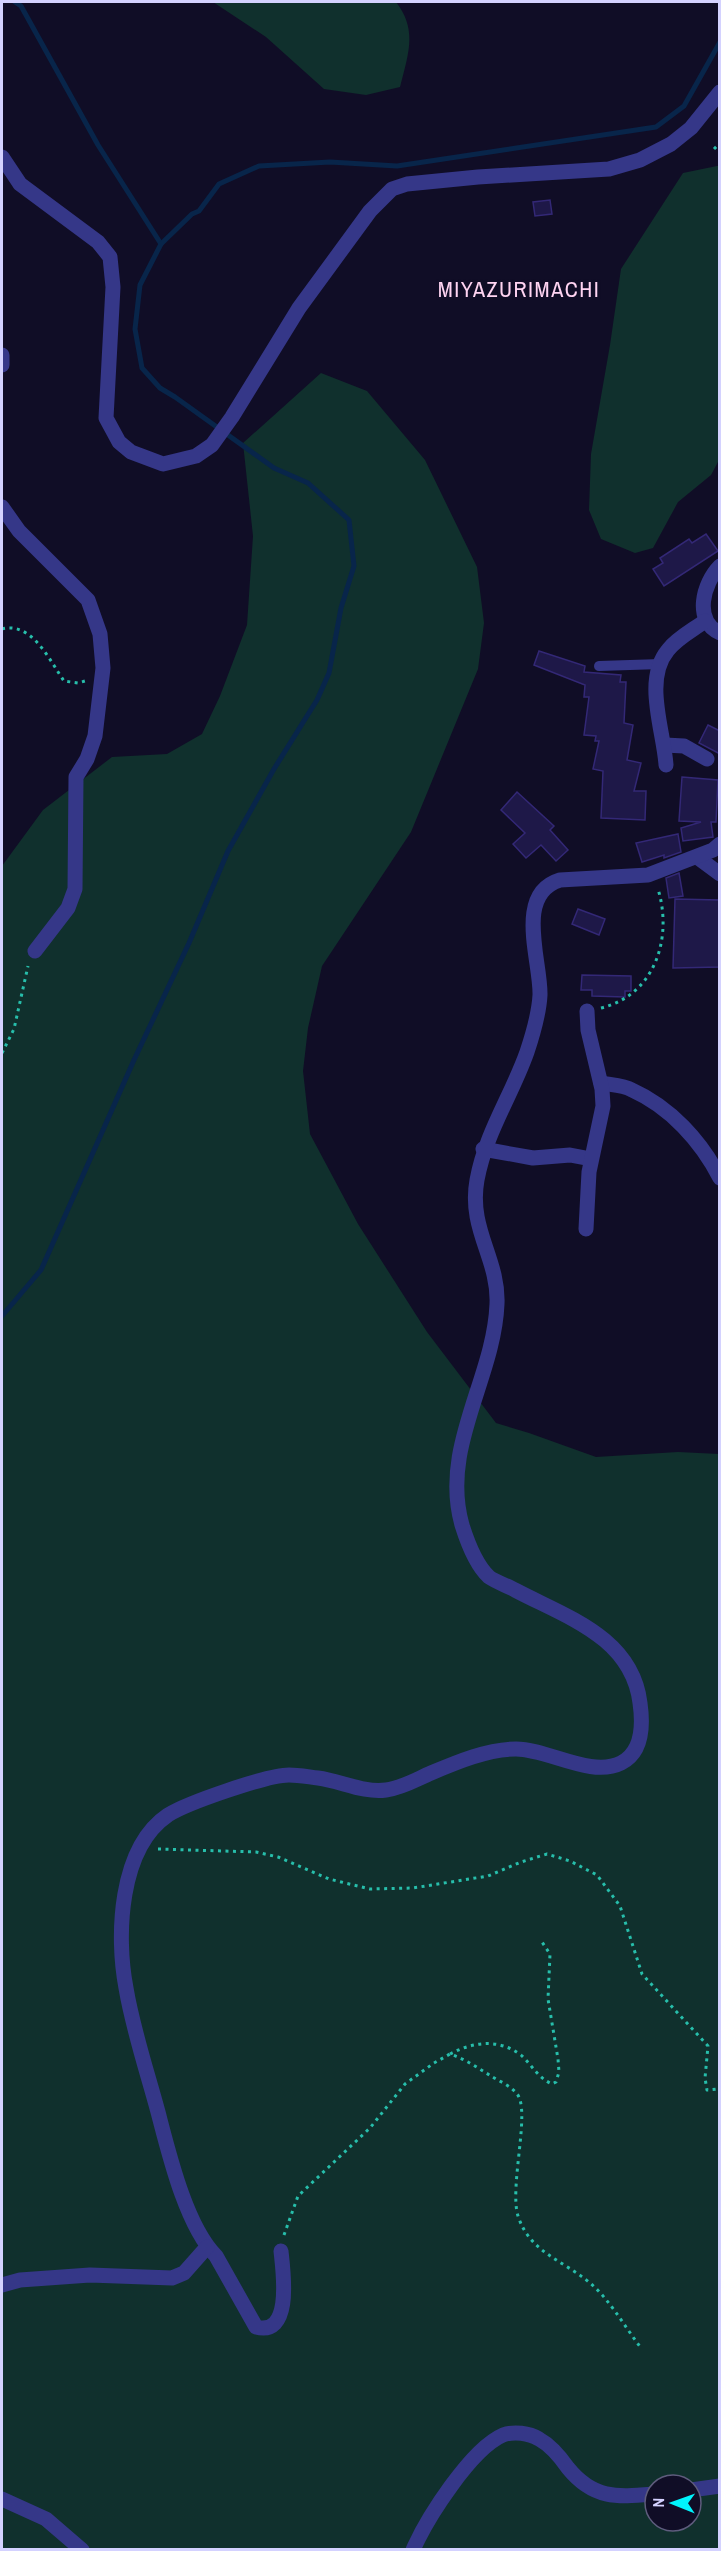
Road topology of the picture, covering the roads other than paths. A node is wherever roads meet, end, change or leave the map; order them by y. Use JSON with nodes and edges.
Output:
{"nodes":[{"id":1,"x":720,"y":92,"type":"edge"},
{"id":2,"x":2,"y":157,"type":"edge"},
{"id":3,"x":2,"y":355,"type":"edge"},
{"id":4,"x":2,"y":364,"type":"edge"},
{"id":5,"x":2,"y":507,"type":"edge"},
{"id":6,"x":720,"y":566,"type":"edge"},
{"id":7,"x":705,"y":621,"type":"junction"},
{"id":8,"x":720,"y":633,"type":"edge"},
{"id":9,"x":661,"y":664,"type":"junction"},
{"id":10,"x":599,"y":666,"type":"dead end"},
{"id":11,"x":665,"y":745,"type":"junction"},
{"id":12,"x":707,"y":759,"type":"dead end"},
{"id":13,"x":666,"y":765,"type":"dead end"},
{"id":14,"x":720,"y":844,"type":"edge"},
{"id":15,"x":697,"y":857,"type":"junction"},
{"id":16,"x":720,"y":874,"type":"edge"},
{"id":17,"x":35,"y":951,"type":"road end"},
{"id":18,"x":587,"y":1011,"type":"road end"},
{"id":19,"x":601,"y":1083,"type":"junction"},
{"id":20,"x":483,"y":1149,"type":"junction"},
{"id":21,"x":591,"y":1159,"type":"junction"},
{"id":22,"x":720,"y":1178,"type":"edge"},
{"id":23,"x":586,"y":1229,"type":"dead end"},
{"id":24,"x":207,"y":2247,"type":"junction"},
{"id":25,"x":281,"y":2251,"type":"road end"},
{"id":26,"x":2,"y":2285,"type":"edge"},
{"id":27,"x":720,"y":2486,"type":"edge"},
{"id":28,"x":703,"y":2488,"type":"edge"},
{"id":29,"x":643,"y":2495,"type":"edge"},
{"id":30,"x":2,"y":2499,"type":"edge"},
{"id":31,"x":82,"y":2550,"type":"edge"},
{"id":32,"x":413,"y":2550,"type":"edge"}],
"edges":[{"from":1,"to":2,"type":"street"},
{"from":3,"to":4,"type":"street"},
{"from":5,"to":17,"type":"street"},
{"from":6,"to":7,"type":"street"},
{"from":7,"to":8,"type":"street"},
{"from":7,"to":9,"type":"street"},
{"from":9,"to":10,"type":"lane"},
{"from":9,"to":11,"type":"street"},
{"from":11,"to":12,"type":"street"},
{"from":11,"to":13,"type":"street"},
{"from":14,"to":15,"type":"street"},
{"from":15,"to":16,"type":"street"},
{"from":15,"to":20,"type":"street"},
{"from":18,"to":19,"type":"street"},
{"from":19,"to":21,"type":"street"},
{"from":19,"to":22,"type":"street"},
{"from":20,"to":21,"type":"street"},
{"from":20,"to":24,"type":"street"},
{"from":21,"to":23,"type":"street"},
{"from":24,"to":25,"type":"street"},
{"from":24,"to":26,"type":"street"},
{"from":27,"to":28,"type":"street"},
{"from":29,"to":32,"type":"street"},
{"from":30,"to":31,"type":"street"}]}
